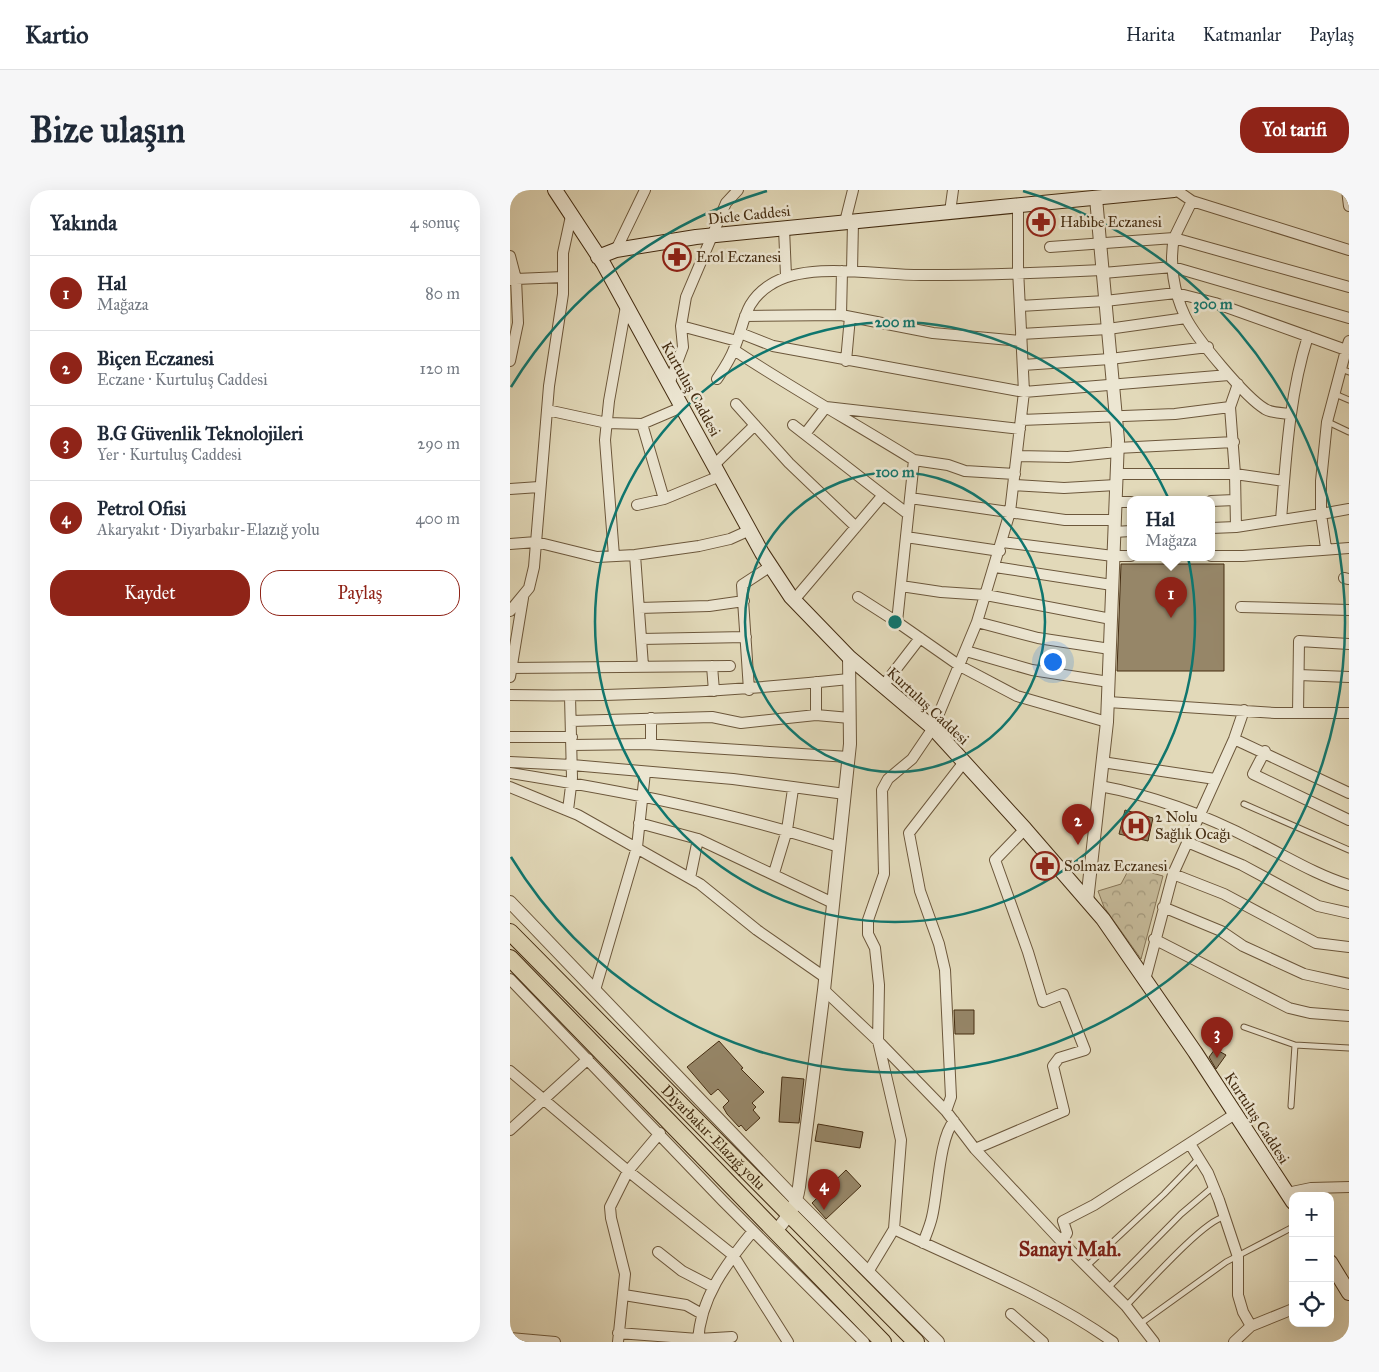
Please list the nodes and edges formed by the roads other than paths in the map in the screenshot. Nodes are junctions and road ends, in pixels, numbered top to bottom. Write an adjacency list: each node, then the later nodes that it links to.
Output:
1 (554, 190): 13 (main road, Kurtuluş Caddesi)
2 (645, 190): 20 (street)
3 (738, 190): 16 (street)
4 (853, 190): 14 (street)
5 (953, 190): 12 (street)
6 (1175, 190): 8 (main road, Dicle Caddesi); 9 (street)
7 (1348, 190): 11 (street)
8 (1101, 195): 10 (main road, Dicle Caddesi); 18 (street)
9 (1192, 202): 17 (street); 21 (street)
10 (1018, 205): 12 (main road, Dicle Caddesi); 27 (street)
11 (1349, 206)
12 (950, 212): 14 (main road, Dicle Caddesi)
13 (570, 216): 23 (main road, Kurtuluş Caddesi); 29 (street)
14 (849, 222): 15 (main road, Dicle Caddesi); 25 (street)
15 (784, 228): 16 (main road, Dicle Caddesi); 28 (street)
16 (714, 235): 20 (main road, Dicle Caddesi); 40 (street)
17 (1174, 238): 18 (street); 24 (street); 31 (street)
18 (1100, 242): 19 (street); 26 (street)
19 (1050, 247)
20 (616, 250): 23 (main road, Dicle Caddesi)
21 (1349, 250)
22 (510, 256): 30 (street)
23 (598, 256): 34 (main road, Kurtuluş Caddesi)
24 (1173, 267): 26 (street); 32 (street); 39 (street)
25 (847, 271): 27 (street); 28 (street); 37 (street)
26 (1103, 272): 27 (street); 33 (street)
27 (1018, 274): 35 (street)
28 (786, 276): 36 (street)
29 (563, 277): 30 (street); 64 (street)
30 (513, 280): 48 (street)
31 (1349, 287)
32 (1176, 293): 33 (street); 38 (street); 42 (street)
33 (1105, 301): 35 (street); 41 (street)
34 (626, 306): 55 (main road, Kurtuluş Caddesi); 68 (street)
35 (1020, 306): 43 (street)
36 (745, 316): 37 (street); 44 (street)
37 (846, 316): 43 (street); 49 (street)
38 (1186, 318): 41 (street); 46 (street)
39 (1349, 318)
40 (681, 326): 44 (street); 55 (street)
41 (1108, 328): 43 (street); 47 (street)
42 (1308, 336): 45 (street); 65 (street)
43 (1021, 337): 50 (street)
44 (737, 342): 49 (street); 53 (street); 61 (street)
45 (1348, 346): 51 (street)
46 (1208, 347): 47 (street); 52 (street)
47 (1110, 359): 50 (street); 54 (street)
48 (510, 361)
49 (846, 361): 57 (street)
50 (1022, 366): 57 (street)
51 (1345, 370): 58 (street)
52 (1229, 375): 54 (street); 56 (street)
53 (717, 379)
54 (1113, 383): 57 (street); 66 (street)
55 (669, 384): 63 (main road, Kurtuluş Caddesi)
56 (1238, 384): 62 (street); 65 (street)
57 (1024, 392): 72 (street)
58 (1335, 394): 59 (lane); 67 (street)
59 (1349, 400)
60 (736, 404): 70 (street)
61 (826, 407): 72 (street); 74 (street); 78 (street)
62 (1230, 407): 66 (street); 75 (street)
63 (682, 408): 69 (street); 79 (main road, Kurtuluş Caddesi)
64 (547, 410): 68 (street); 84 (street)
65 (1291, 414): 83 (street)
66 (1116, 416): 72 (street); 76 (street)
67 (1327, 422): 73 (lane); 97 (street)
68 (607, 423): 69 (street); 112 (street)
69 (642, 424): 88 (street)
70 (755, 425): 79 (street); 100 (street)
71 (793, 425): 74 (street)
72 (1020, 425): 77 (street)
73 (1349, 432)
74 (805, 434): 86 (street)
75 (1234, 442): 76 (street); 80 (street)
76 (1117, 450): 77 (street); 82 (street)
77 (1017, 456): 81 (street)
78 (914, 460): 81 (street); 87 (street)
79 (717, 471): 88 (street); 103 (main road, Kurtuluş Caddesi)
80 (1236, 474): 82 (street); 83 (street); 89 (street)
81 (1014, 480): 82 (street); 95 (street)
82 (1116, 480): 91 (street)
83 (1284, 481): 98 (street)
84 (539, 487): 85 (street); 106 (street)
85 (510, 489)
86 (883, 495): 96 (street); 100 (street)
87 (910, 498): 95 (street); 96 (street)
88 (664, 499): 93 (street)
89 (1235, 500): 90 (street); 101 (street)
90 (1215, 501)
91 (1115, 502): 92 (street); 99 (street)
92 (1127, 502)
93 (637, 505)
94 (1349, 509): 97 (street)
95 (1010, 512): 99 (street); 108 (street)
96 (908, 514): 105 (street)
97 (1321, 514): 98 (street); 109 (street)
98 (1281, 520): 101 (street)
99 (1114, 526): 104 (street); 113 (street)
100 (856, 527): 123 (street)
101 (1236, 527): 102 (street)
102 (1215, 528)
103 (750, 530): 111 (street); 116 (main road, Kurtuluş Caddesi)
104 (1127, 531)
105 (906, 537): 108 (street); 119 (street)
106 (536, 542): 107 (street); 112 (street); 122 (street)
107 (510, 544)
108 (1001, 546): 113 (street); 117 (street)
109 (1326, 548): 110 (street); 115 (street)
110 (1349, 548)
111 (635, 555): 112 (street); 126 (street)
112 (614, 556)
113 (1113, 556): 114 (street); 118 (street)
114 (1127, 556)
115 (1215, 556)
116 (771, 566): 123 (main road, Kurtuluş Caddesi); 124 (street)
117 (995, 567): 118 (street); 120 (street)
118 (1112, 585): 129 (street)
119 (901, 586): 120 (street); 130 (street)
120 (986, 595): 129 (street); 131 (street)
121 (858, 596): 130 (street)
122 (523, 598): 128 (street); 143 (street)
123 (794, 600): 138 (main road, Kurtuluş Caddesi)
124 (744, 601): 126 (street); 132 (street)
125 (1241, 607): 127 (street)
126 (639, 608): 134 (street)
127 (1349, 610)
128 (510, 611)
129 (1111, 619): 136 (street)
130 (897, 622): 133 (street)
131 (978, 622): 136 (street); 137 (street)
132 (746, 636): 134 (street); 151 (street)
133 (920, 638): 142 (street); 149 (street)
134 (641, 639): 139 (street)
135 (1349, 644): 144 (street)
136 (1110, 649): 148 (street)
137 (966, 651): 142 (street); 148 (street)
138 (849, 657): 146 (street); 149 (main road, Kurtuluş Caddesi)
139 (643, 666): 140 (street); 143 (street)
140 (712, 666): 141 (street); 150 (street)
141 (730, 666)
142 (960, 666): 162 (street); 163 (street)
143 (510, 671)
144 (1298, 675): 145 (street); 156 (street)
145 (1349, 677)
146 (849, 679): 147 (street); 160 (street)
147 (816, 682): 151 (street); 158 (street)
148 (1109, 682): 154 (street)
149 (883, 686): 163 (main road, Kurtuluş Caddesi)
150 (714, 690): 151 (street); 153 (street)
151 (749, 690)
152 (510, 695): 153 (street)
153 (570, 696): 161 (street)
154 (1108, 702): 155 (street); 162 (street)
155 (1244, 710): 156 (street); 165 (street)
156 (1298, 713): 157 (street)
157 (1349, 713)
158 (816, 715): 159 (street); 160 (street)
159 (651, 718): 161 (street); 167 (street)
160 (850, 718): 169 (street)
161 (572, 720): 166 (street)
162 (1107, 722): 172 (street)
163 (932, 728): 171 (main road, Kurtuluş Caddesi); 216 (street)
164 (510, 737): 166 (street)
165 (1234, 739): 168 (street); 176 (street)
166 (572, 741): 167 (street); 173 (street)
167 (651, 744): 169 (street)
168 (1265, 752): 181 (street); 187 (street)
169 (849, 757): 182 (street)
170 (510, 762): 173 (street)
171 (964, 762): 189 (main road, Kurtuluş Caddesi); 223 (street)
172 (1102, 762): 176 (street); 178 (street)
173 (572, 764): 174 (street); 177 (street)
174 (645, 772): 180 (street); 183 (street)
175 (510, 773): 177 (street)
176 (1214, 778): 186 (street)
177 (571, 783): 183 (street); 185 (street)
178 (1100, 786): 186 (street); 200 (street)
179 (510, 787): 185 (street)
180 (793, 788): 182 (street); 190 (street)
181 (1349, 793)
182 (845, 794): 194 (street)
183 (642, 796): 188 (street); 190 (street)
184 (1244, 804): 195 (lane)
185 (568, 810): 193 (street)
186 (1198, 814): 192 (street); 199 (street)
187 (1349, 820)
188 (639, 823): 191 (street); 193 (street)
189 (1025, 829): 200 (main road, Kurtuluş Caddesi); 229 (street)
190 (788, 830): 194 (street); 196 (street)
191 (698, 839): 196 (street); 198 (street)
192 (1187, 842): 197 (street); 204 (street)
193 (637, 846): 198 (street); 213 (street)
194 (839, 847): 202 (street)
195 (1349, 850)
196 (774, 873): 202 (street)
197 (1173, 874): 203 (street); 207 (street)
198 (690, 878): 211 (street)
199 (1349, 885)
200 (1087, 901): 210 (main road, Kurtuluş Caddesi)
201 (510, 902): 213 (street)
202 (833, 903): 211 (street)
203 (1163, 907): 206 (street); 212 (street)
204 (1349, 913)
205 (510, 932): 237 (highway, Diyarbakır-Elazığ yolu)
206 (1154, 939): 210 (street); 214 (street)
207 (1349, 947)
208 (510, 958): 242 (highway, Diyarbakır-Elazığ yolu)
209 (510, 978): 219 (street)
210 (1145, 980): 224 (main road, Kurtuluş Caddesi)
211 (825, 984): 216 (street); 236 (street)
212 (1349, 984)
213 (595, 990): 236 (street)
214 (1349, 1016)
215 (1244, 1027): 217 (lane)
216 (878, 1041): 223 (street); 240 (street)
217 (1295, 1045): 218 (lane); 222 (lane)
218 (1349, 1048)
219 (588, 1059): 221 (street); 227 (street)
220 (510, 1071): 221 (street)
221 (543, 1100): 226 (street); 231 (street)
222 (1291, 1106)
223 (946, 1111): 225 (street)
224 (1235, 1114): 228 (street); 235 (main road, Kurtuluş Caddesi)
225 (954, 1121): 229 (street); 244 (street)
226 (510, 1130)
227 (660, 1133): 231 (street); 241 (street)
228 (1190, 1144): 230 (street); 243 (street)
229 (975, 1149): 243 (street)
230 (1199, 1158): 232 (street); 248 (lane)
231 (628, 1170): 246 (street); 254 (street)
232 (1214, 1186): 238 (street); 252 (lane)
233 (1349, 1187): 234 (street)
234 (1302, 1192)
235 (1289, 1195)
236 (797, 1201): 237 (street); 250 (street)
237 (790, 1216): 242 (street); 270 (highway, Diyarbakır-Elazığ yolu)
238 (1224, 1217): 247 (street); 255 (lane)
239 (1289, 1229): 247 (lane)
240 (894, 1230): 244 (street); 250 (street)
241 (753, 1231): 246 (street); 268 (street)
242 (774, 1232): 269 (highway, Diyarbakır-Elazığ yolu)
243 (1062, 1242): 248 (street)
244 (923, 1243): 273 (street)
245 (658, 1252): 251 (street)
246 (733, 1255): 251 (street); 267 (street)
247 (1238, 1257): 259 (lane); 260 (street)
248 (1087, 1267): 252 (street)
249 (1334, 1268): 253 (main road)
250 (868, 1272): 271 (street)
251 (712, 1287): 257 (street)
252 (1108, 1288): 255 (street)
253 (1348, 1289)
254 (624, 1294): 257 (street); 261 (street)
255 (1126, 1306): 259 (street)
256 (1289, 1311): 260 (street)
257 (702, 1314): 264 (street)
258 (1011, 1314): 272 (street)
259 (1140, 1324): 274 (street)
260 (1252, 1326): 265 (street)
261 (618, 1337): 264 (street)
262 (732, 1337): 264 (street)
263 (510, 1338): 266 (street)
264 (698, 1341)
265 (1237, 1341)
266 (555, 1342)
267 (788, 1342)
268 (864, 1342)
269 (883, 1342)
270 (916, 1342)
271 (938, 1342)
272 (1043, 1342)
273 (1113, 1342)
274 (1154, 1342)

